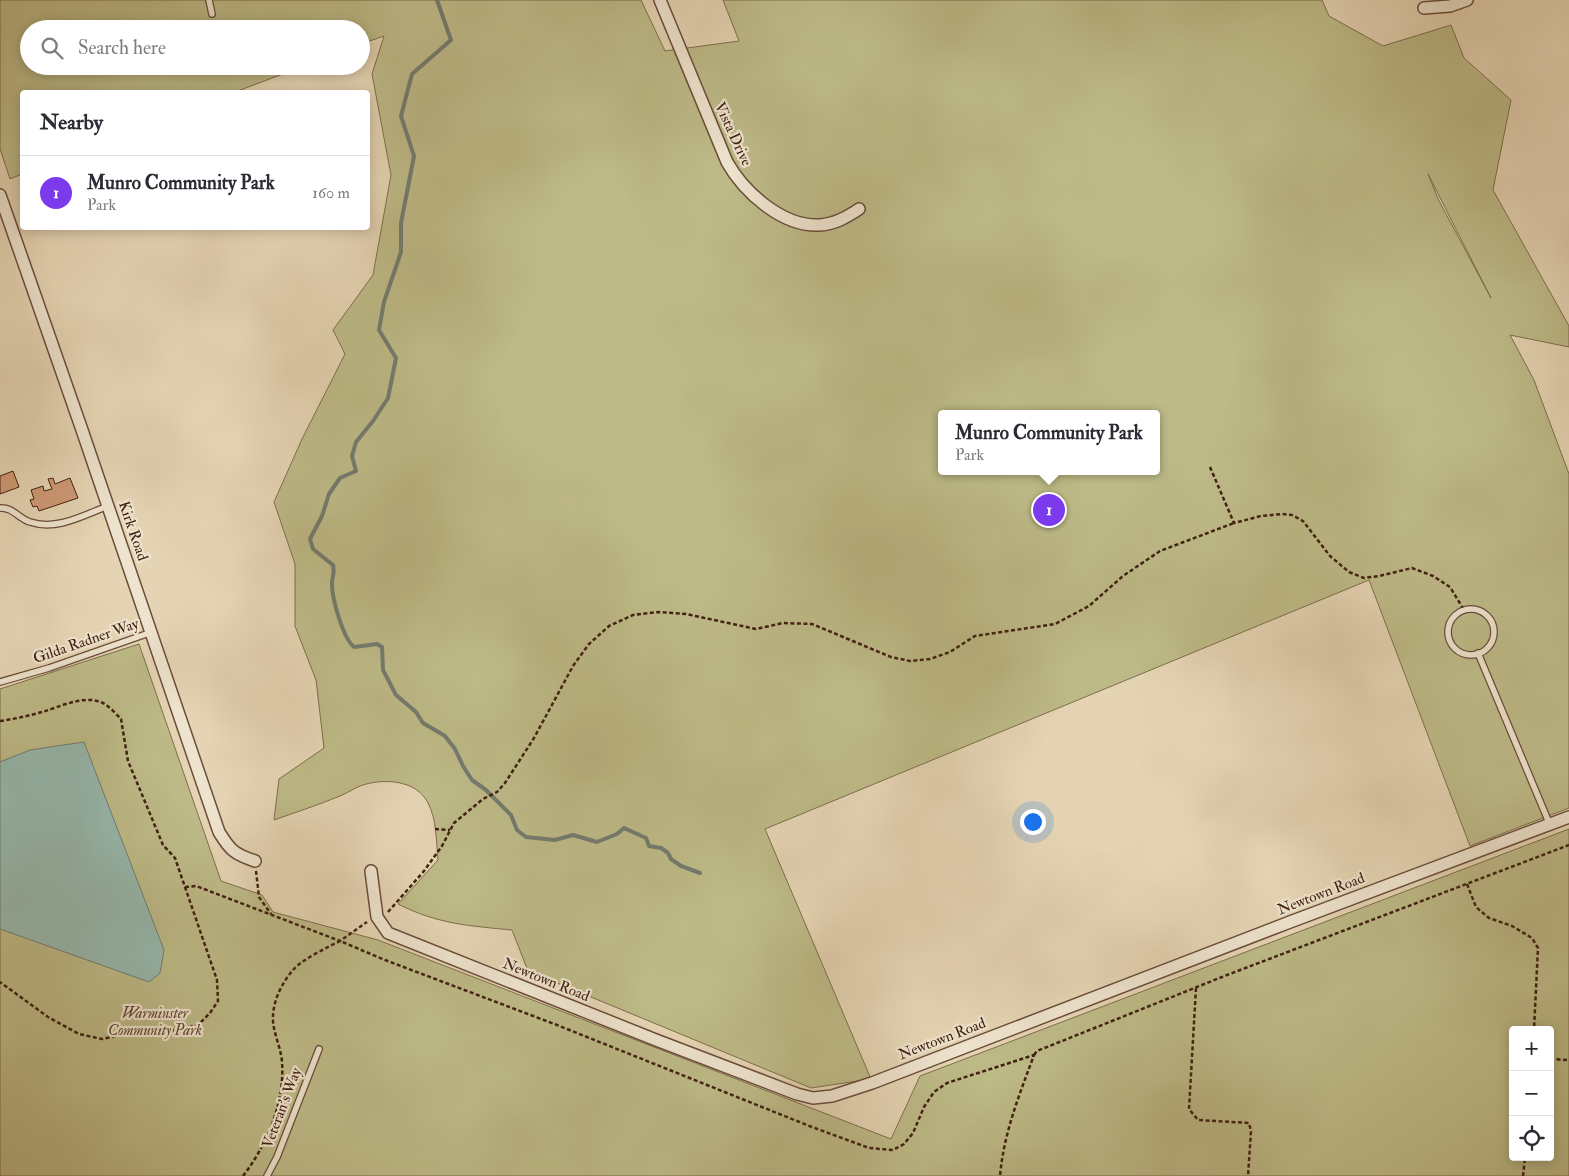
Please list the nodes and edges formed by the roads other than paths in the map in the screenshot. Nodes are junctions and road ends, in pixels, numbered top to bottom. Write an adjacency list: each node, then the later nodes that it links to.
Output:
1 (209, 0): 5 (lane)
2 (660, 0): 7 (street, Vista Drive)
3 (1467, 0): 4 (street)
4 (1424, 8)
5 (212, 14)
6 (0, 195): 8 (street, Kirk Road)
7 (859, 209)
8 (108, 506): 9 (lane); 10 (street, Kirk Road)
9 (0, 508)
10 (152, 632): 12 (lane, Gilda Radner Way); 15 (street, Kirk Road)
11 (1478, 653): 11 (lane); 14 (lane)
12 (0, 682)
13 (1569, 817): 14 (street, Newtown Road)
14 (1550, 825): 16 (street, Newtown Road)
15 (255, 861)
16 (371, 872)
17 (318, 1049): 18 (lane, Veteran's Way)
18 (267, 1176)

